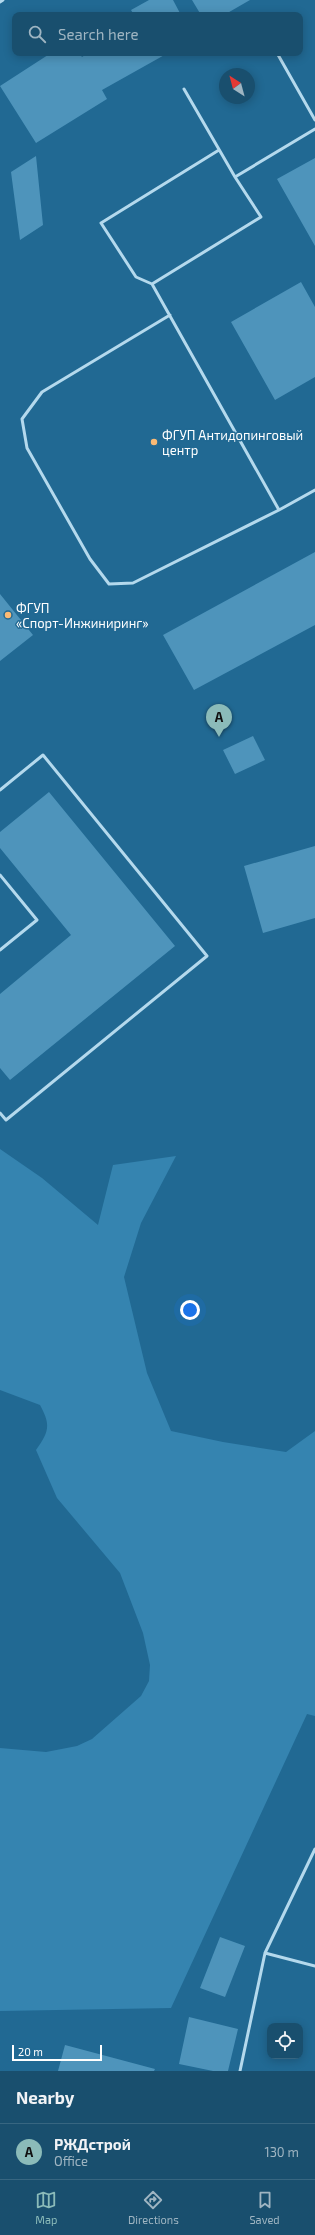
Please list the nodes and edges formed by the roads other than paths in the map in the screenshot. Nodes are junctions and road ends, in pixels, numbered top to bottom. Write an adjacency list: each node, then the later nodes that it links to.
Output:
1 (3, 0): 2 (lane)
2 (0, 2)
3 (278, 56): 5 (lane)
4 (184, 89): 7 (lane)
5 (315, 120)
6 (315, 129): 8 (lane)
7 (219, 150): 8 (lane); 9 (lane)
8 (235, 178): 9 (lane)
9 (152, 284): 10 (lane)
10 (170, 315): 12 (lane); 12 (lane)
11 (315, 490): 12 (lane)
12 (280, 510)
13 (0, 790): 16 (lane)
14 (0, 874): 15 (lane)
15 (0, 950)
16 (0, 1113)
17 (315, 1849): 18 (lane)
18 (265, 1953): 19 (lane); 20 (lane)
19 (315, 1966)
20 (240, 2071)

